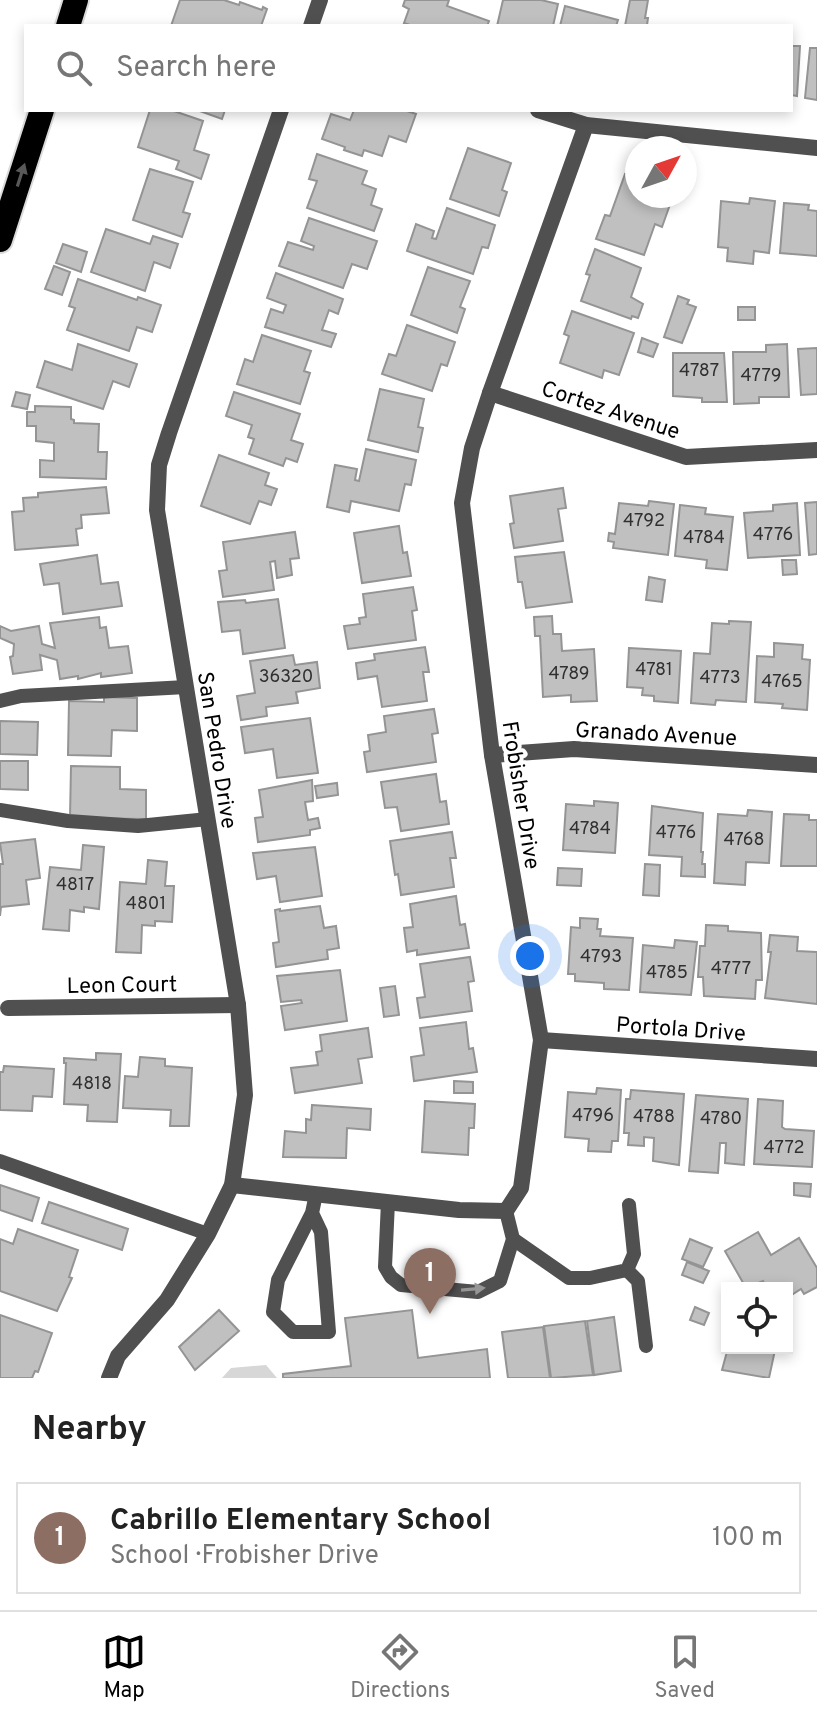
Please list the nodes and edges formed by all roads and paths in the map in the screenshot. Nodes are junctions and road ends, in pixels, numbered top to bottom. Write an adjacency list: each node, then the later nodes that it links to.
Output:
1 (76, 0): 3 (highway)
2 (320, 0): 4 (street)
3 (69, 24)
4 (312, 24)
5 (41, 112): 10 (highway, one-way to 5)
6 (280, 112): 13 (street, San Pedro Drive)
7 (544, 112): 8 (street)
8 (586, 125): 9 (street); 11 (street, Frobisher Drive)
9 (817, 148)
10 (0, 240)
11 (490, 393): 12 (street, Cortez Avenue); 15 (street, Frobisher Drive)
12 (817, 450)
13 (186, 687): 14 (lane); 18 (street, San Pedro Drive)
14 (0, 701)
15 (492, 755): 16 (street, Granado Avenue); 21 (street, Frobisher Drive)
16 (817, 765)
17 (0, 810): 18 (lane)
18 (208, 819): 19 (street, San Pedro Drive)
19 (238, 1005): 20 (street, Leon Court); 24 (street, San Pedro Drive)
20 (8, 1008)
21 (541, 1040): 22 (street, Portola Drive); 28 (street, Frobisher Drive)
22 (817, 1059)
23 (0, 1161): 30 (lane)
24 (232, 1185): 25 (street); 30 (street, San Pedro Drive)
25 (316, 1194): 26 (street); 29 (lane)
26 (388, 1202): 28 (street); 31 (lane, one-way to 31)
27 (629, 1205): 32 (lane)
28 (506, 1211): 31 (lane)
29 (312, 1213): 29 (lane)
30 (208, 1234): 34 (street, San Pedro Drive)
31 (513, 1239): 32 (lane)
32 (627, 1270): 33 (lane)
33 (646, 1346)
34 (109, 1378)

